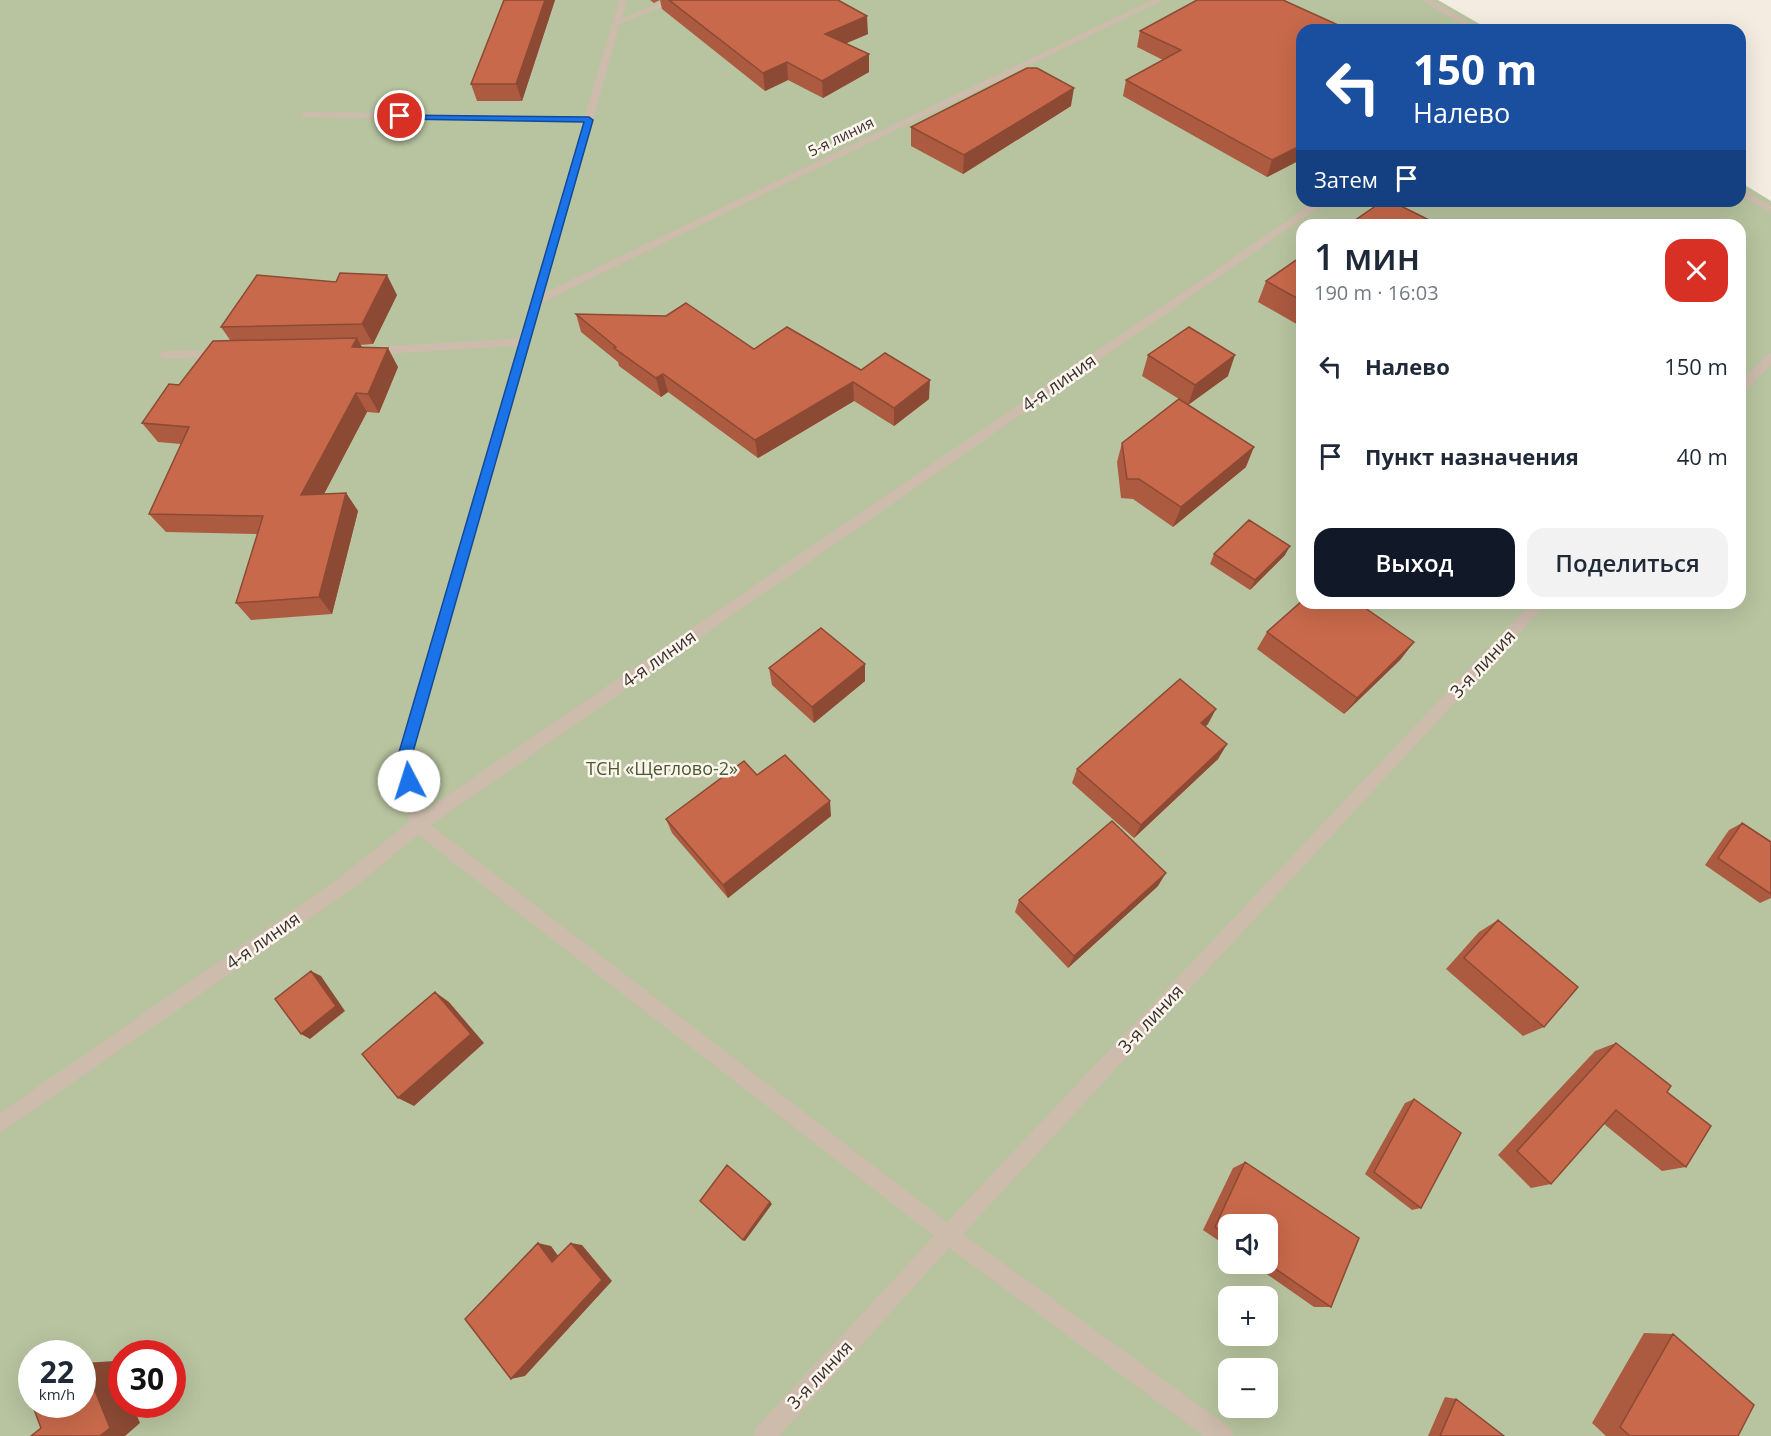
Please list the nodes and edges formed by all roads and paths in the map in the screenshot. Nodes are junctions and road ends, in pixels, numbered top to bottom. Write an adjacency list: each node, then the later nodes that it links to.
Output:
1 (622, 0): 5 (street)
2 (675, 0): 5 (street)
3 (1159, 0): 14 (street, 5-я линия)
4 (1425, 0): 6 (street)
5 (616, 23): 8 (street)
6 (1467, 24)
7 (305, 115): 8 (street)
8 (589, 120): 14 (street)
9 (1746, 195): 11 (street)
10 (1314, 207): 12 (street, 4-я линия)
11 (1771, 210)
12 (1297, 219)
13 (1296, 220): 22 (street, 4-я линия)
14 (537, 301): 15 (street)
15 (526, 342): 16 (street); 22 (street)
16 (360, 351)
17 (233, 354): 18 (street)
18 (164, 355)
19 (1771, 357): 20 (street)
20 (1746, 384)
21 (1534, 609): 24 (street, 3-я линия)
22 (418, 825): 23 (street, 4-я линия); 24 (street)
23 (0, 1124)
24 (948, 1235): 25 (street, 3-я линия); 26 (street)
25 (764, 1436)
26 (1222, 1436)

